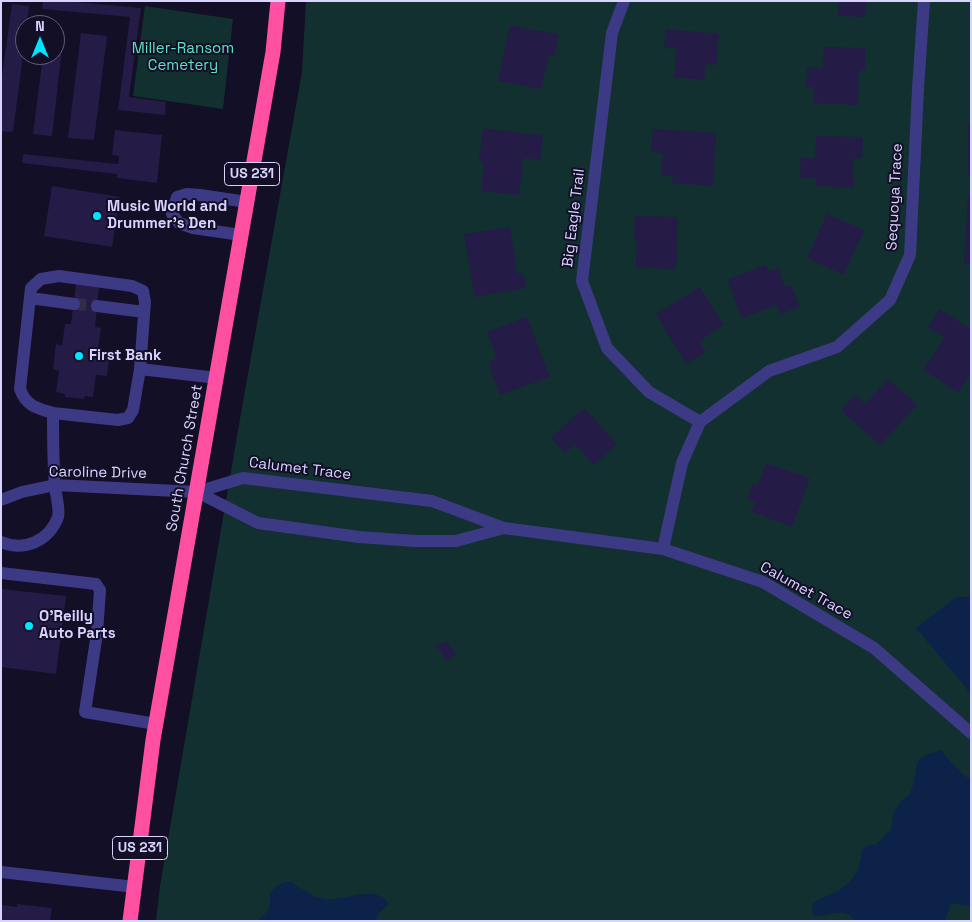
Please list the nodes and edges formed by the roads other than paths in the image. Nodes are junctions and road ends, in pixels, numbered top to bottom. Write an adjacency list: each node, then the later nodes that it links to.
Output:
1 (278, 1): 4 (highway, South Church Street / US 231)
2 (624, 1): 13 (street, Big Eagle Trail)
3 (924, 1): 13 (street, Sequoya Trace)
4 (247, 202): 5 (highway, South Church Street / US 231); 5 (street)
5 (242, 235): 11 (highway, South Church Street / US 231)
6 (30, 298): 7 (street); 9 (street); 12 (street)
7 (74, 304)
8 (97, 306): 9 (street)
9 (144, 312): 10 (street)
10 (140, 369): 11 (street); 12 (street)
11 (217, 378): 15 (highway, South Church Street / US 231)
12 (52, 413): 14 (street)
13 (700, 422): 19 (street, Sequoya Trace)
14 (55, 485): 15 (street, Caroline Drive); 16 (street, Caroline Drive); 18 (street)
15 (197, 492): 17 (street, Calumet Trace); 17 (street, Calumet Trace); 21 (highway, South Church Street / US 231)
16 (1, 500)
17 (504, 528): 19 (street, Calumet Trace)
18 (1, 542)
19 (663, 549): 22 (street, Calumet Trace)
20 (1, 573): 21 (street)
21 (156, 724): 24 (highway, South Church Street / US 231)
22 (971, 734)
23 (1, 872): 24 (street)
24 (135, 887): 25 (highway, South Church Street / US 231)
25 (130, 921)

